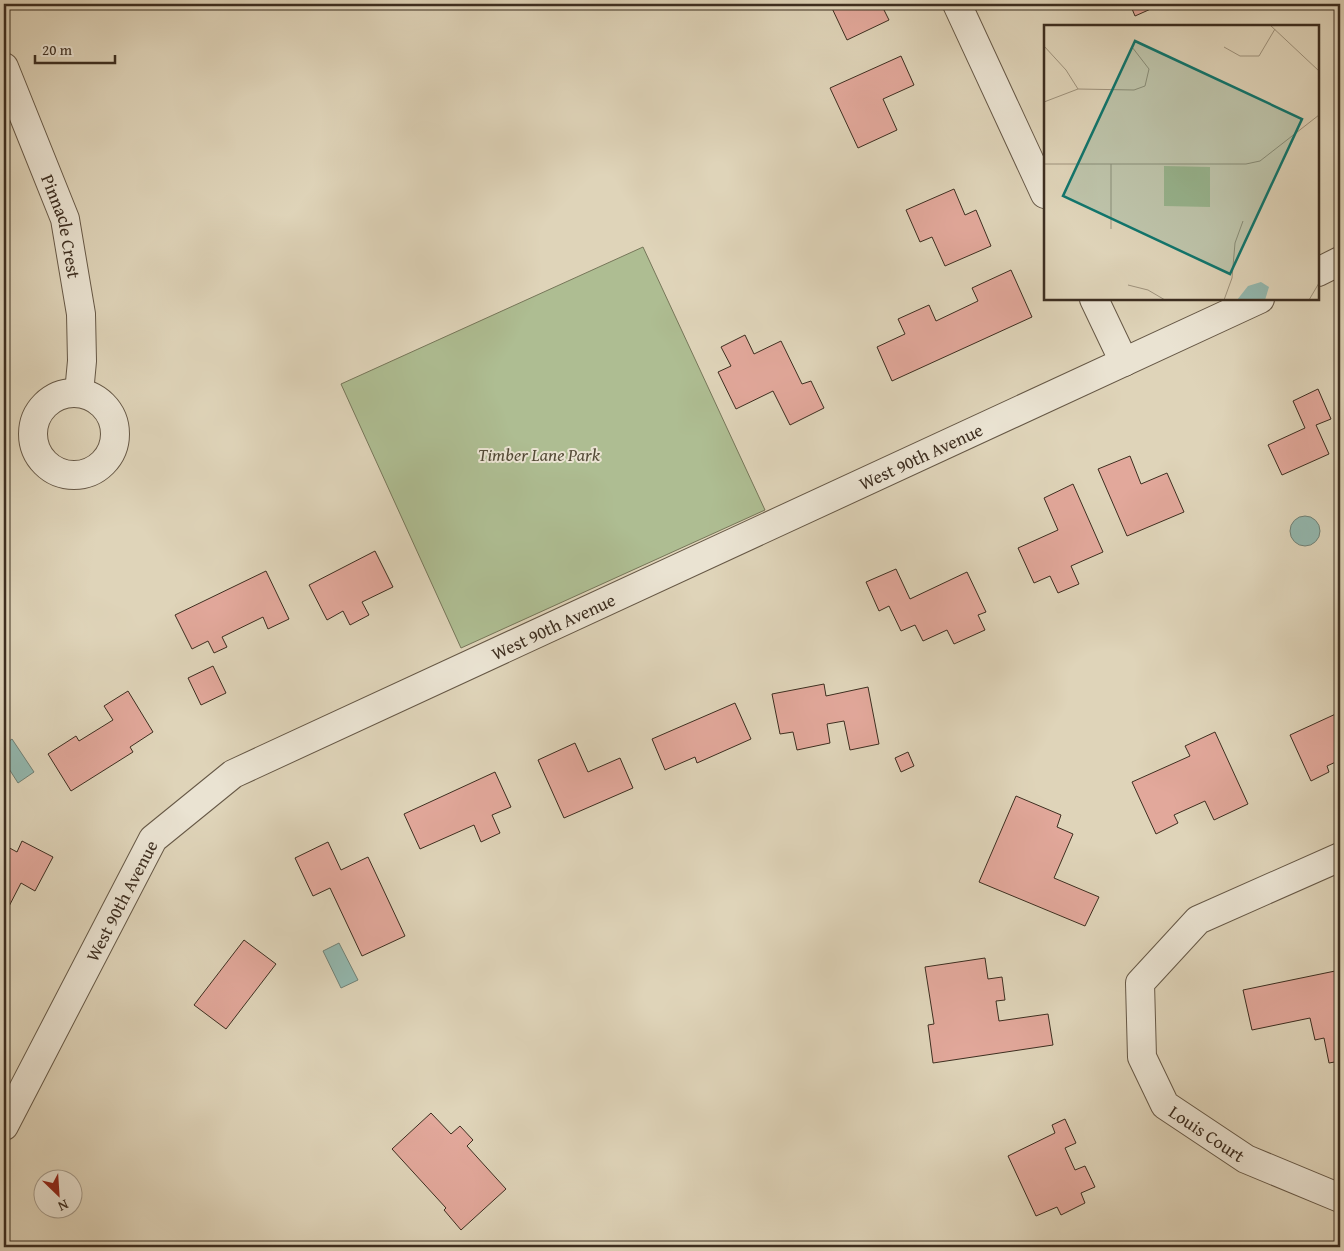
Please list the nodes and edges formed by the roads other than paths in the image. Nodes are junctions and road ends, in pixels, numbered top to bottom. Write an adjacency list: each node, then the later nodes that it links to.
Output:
1 (957, 4): 3 (street)
2 (4, 67): 9 (street, Pinnacle Crest)
3 (1044, 192)
4 (1340, 261): 5 (street)
5 (1319, 272)
6 (1094, 300): 8 (street)
7 (1258, 300): 8 (street, West 90th Avenue)
8 (1124, 362): 11 (street, West 90th Avenue)
9 (79, 393)
10 (1340, 857): 12 (street, Louis Court)
11 (4, 1126)
12 (1340, 1198)

